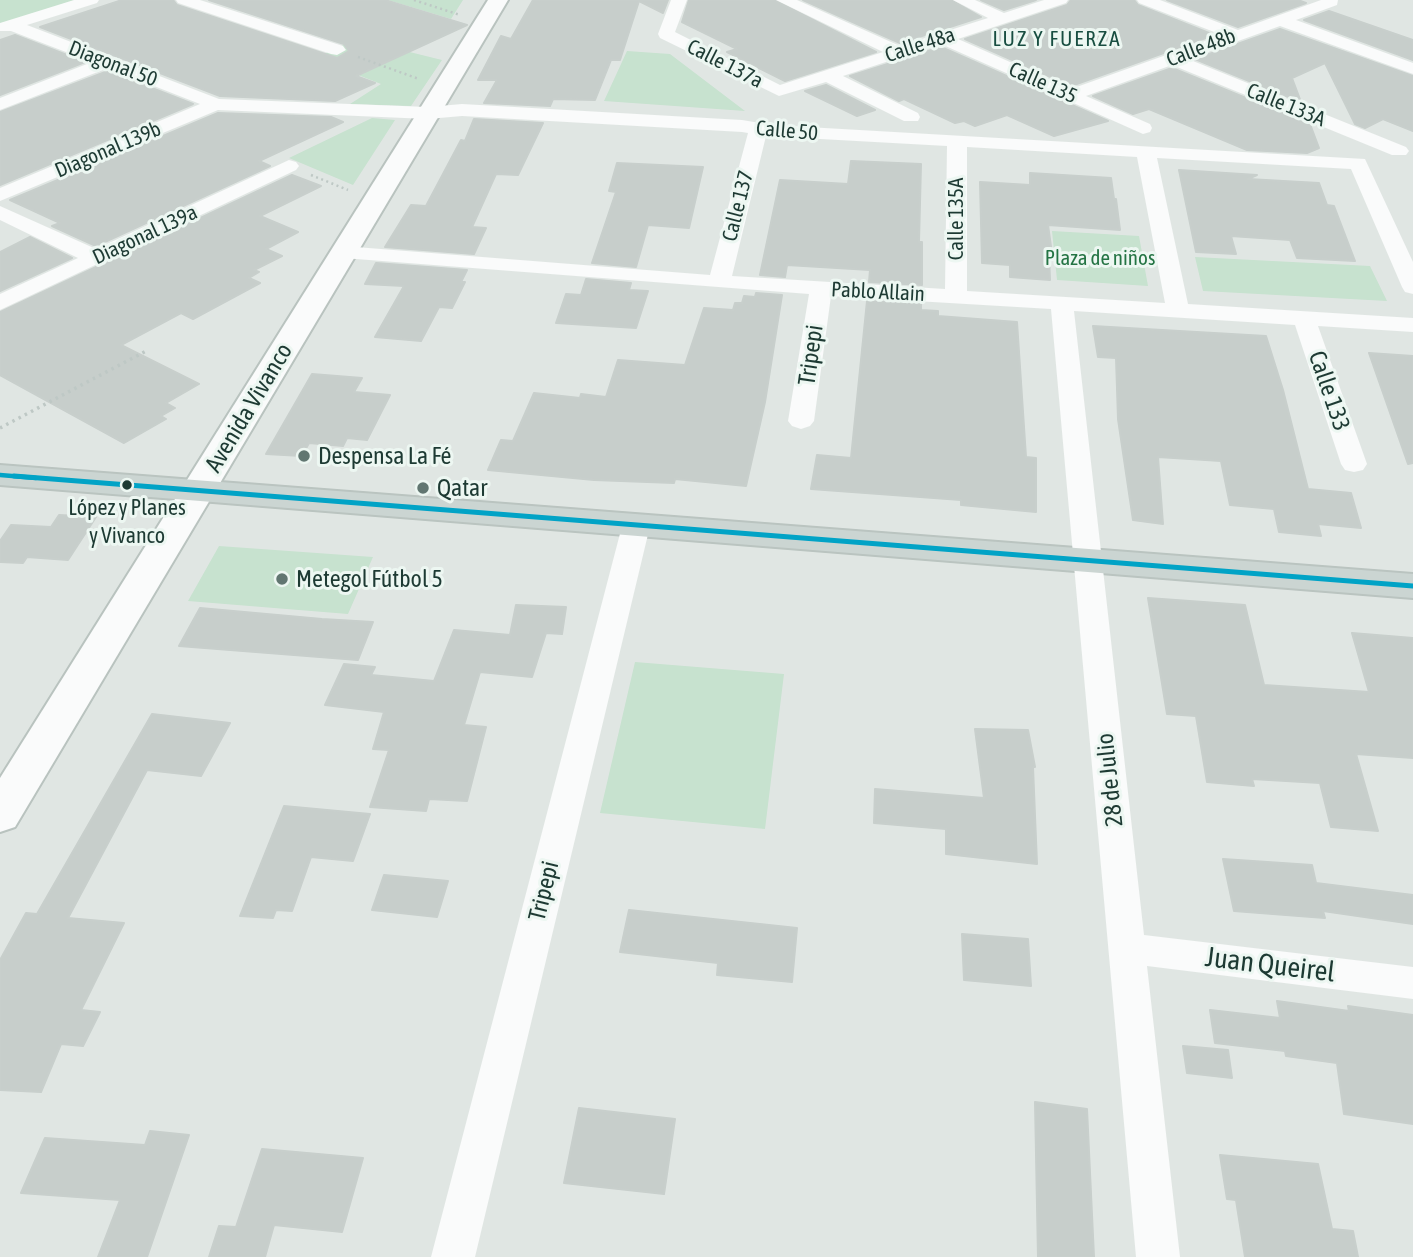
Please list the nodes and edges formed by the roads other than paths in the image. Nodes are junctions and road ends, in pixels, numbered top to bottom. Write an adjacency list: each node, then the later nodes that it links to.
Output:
1 (91, 0): 12 (street)
2 (184, 0): 15 (street)
3 (679, 0): 25 (street, Calle 137a)
4 (784, 0): 16 (street)
5 (961, 0): 10 (street)
6 (1060, 0): 10 (street, Calle 48a)
7 (1145, 0): 13 (street)
8 (1329, 1): 11 (street, Calle 48b)
9 (491, 12): 24 (main road, Avenida Vivanco)
10 (1003, 18): 14 (street, Calle 48a)
11 (1280, 20): 13 (street, Calle 48b); 19 (street)
12 (6, 27): 18 (street, Diagonal 50)
13 (1236, 35): 17 (street, Calle 48b)
14 (942, 38): 16 (street, Calle 48a); 21 (street, Calle 135)
15 (337, 50)
16 (898, 52): 20 (street, Calle 48a)
17 (1173, 59): 21 (street, Calle 48b); 29 (street, Calle 133A)
18 (108, 62): 22 (street); 23 (street, Diagonal 50)
19 (1413, 69)
20 (827, 75): 25 (street, Calle 48a); 26 (street)
21 (1070, 95): 27 (street, Calle 135)
22 (0, 104)
23 (216, 104): 24 (street, Calle 50); 32 (street, Diagonal 139b)
24 (428, 114): 25 (street, Calle 50); 34 (main road, Avenida Vivanco)
25 (772, 115): 28 (street, Calle 50); 36 (street, Calle 137)
26 (911, 117)
27 (1143, 128)
28 (957, 142): 30 (street, Calle 50); 39 (street, Calle 135A)
29 (1399, 151)
30 (1146, 152): 37 (street, Calle 50); 42 (street)
31 (289, 166): 35 (street, Diagonal 139a)
32 (0, 195)
33 (0, 212): 35 (street)
34 (343, 252): 36 (street, Pablo Allain); 48 (main road, Avenida Vivanco)
35 (96, 258): 40 (street, Diagonal 139a)
36 (719, 282): 38 (street, Pablo Allain)
37 (1413, 287)
38 (821, 289): 39 (street, Pablo Allain); 45 (street, Tripepi)
39 (956, 297): 41 (street, Pablo Allain)
40 (0, 303)
41 (1062, 303): 42 (street, Pablo Allain); 50 (street, 28 de Julio)
42 (1178, 310): 43 (street, Pablo Allain)
43 (1304, 318): 44 (street, Pablo Allain); 46 (street, Calle 133)
44 (1413, 325)
45 (802, 421)
46 (1354, 464)
47 (0, 475): 48 (main road)
48 (197, 492): 49 (main road); 52 (main road, Avenida Vivanco)
49 (636, 526): 50 (main road); 55 (street, Tripepi)
50 (1087, 561): 51 (main road); 53 (street, 28 de Julio)
51 (1413, 586)
52 (0, 815)
53 (1127, 948): 54 (street, Juan Queirel); 56 (street, 28 de Julio)
54 (1413, 983)
55 (453, 1257)
56 (1158, 1257)

